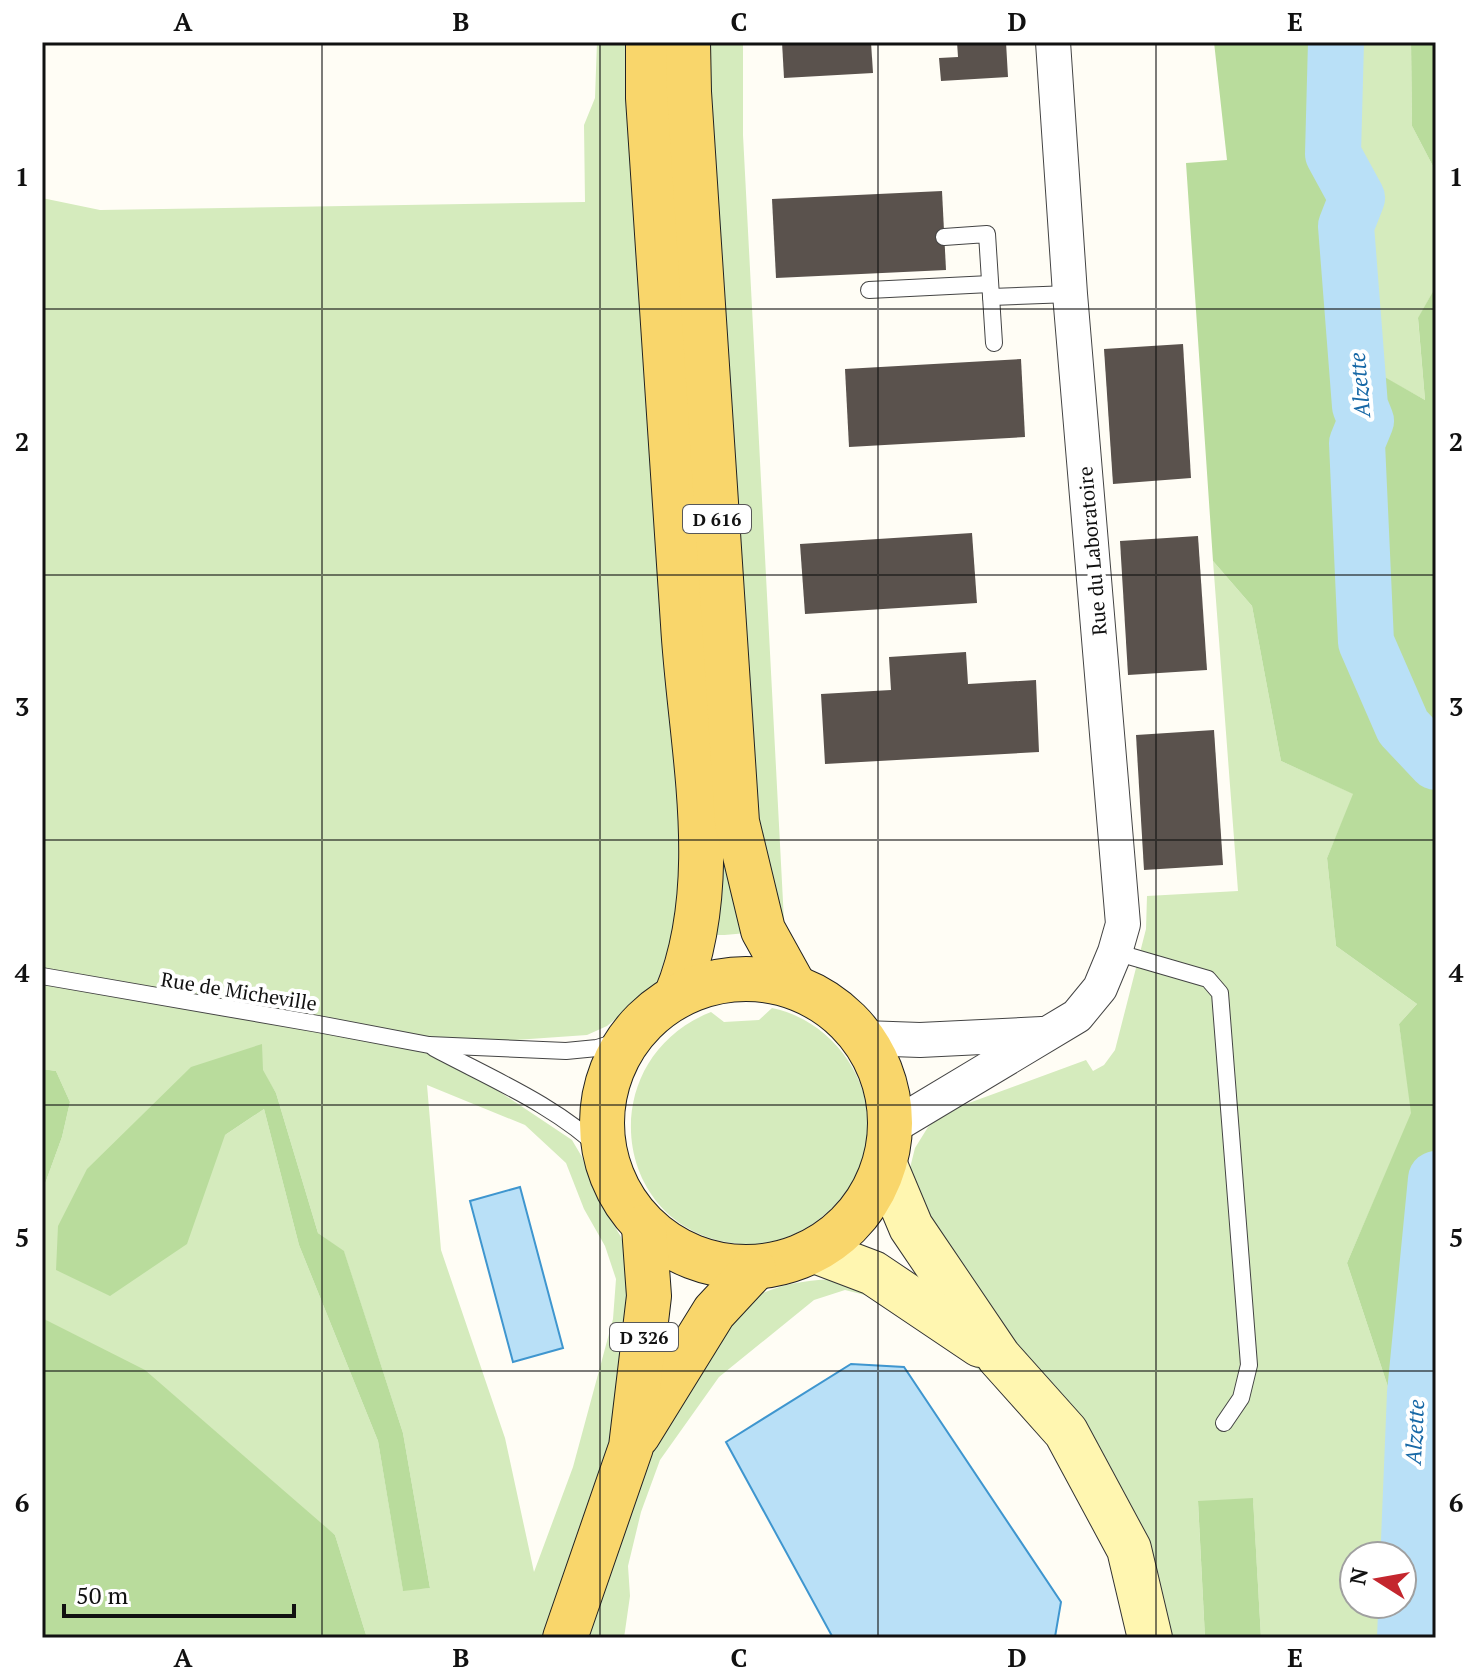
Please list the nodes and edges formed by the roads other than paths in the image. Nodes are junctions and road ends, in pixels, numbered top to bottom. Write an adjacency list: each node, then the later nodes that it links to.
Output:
1 (648, 42): 12 (main road, D 616)
2 (688, 42): 11 (main road, D 616)
3 (1053, 42): 7 (street, Rue du Laboratoire)
4 (944, 237): 6 (lane)
5 (869, 290): 6 (lane)
6 (991, 290): 7 (lane); 8 (lane)
7 (1070, 294): 9 (street, Rue du Laboratoire)
8 (994, 343)
9 (1115, 952): 13 (street, Rue du Laboratoire); 23 (lane)
10 (42, 976): 16 (lane, Rue de Micheville)
11 (794, 986): 12 (main road); 15 (main road)
12 (676, 996): 14 (main road)
13 (1051, 1033): 15 (street); 17 (street, Rue du Laboratoire)
14 (629, 1038): 16 (lane, Rue de Micheville); 18 (main road)
15 (864, 1038): 17 (main road)
16 (429, 1045): 18 (lane, Rue de Micheville)
17 (888, 1146): 20 (main road); 22 (main road)
18 (604, 1152): 19 (main road)
19 (644, 1227): 21 (main road); 24 (main road, D 326)
20 (815, 1251): 21 (main road); 22 (main road)
21 (754, 1269): 24 (main road, D 326)
22 (999, 1357): 26 (main road)
23 (1224, 1423)
24 (631, 1447): 25 (main road, D 326)
25 (565, 1638)
26 (1150, 1638)

